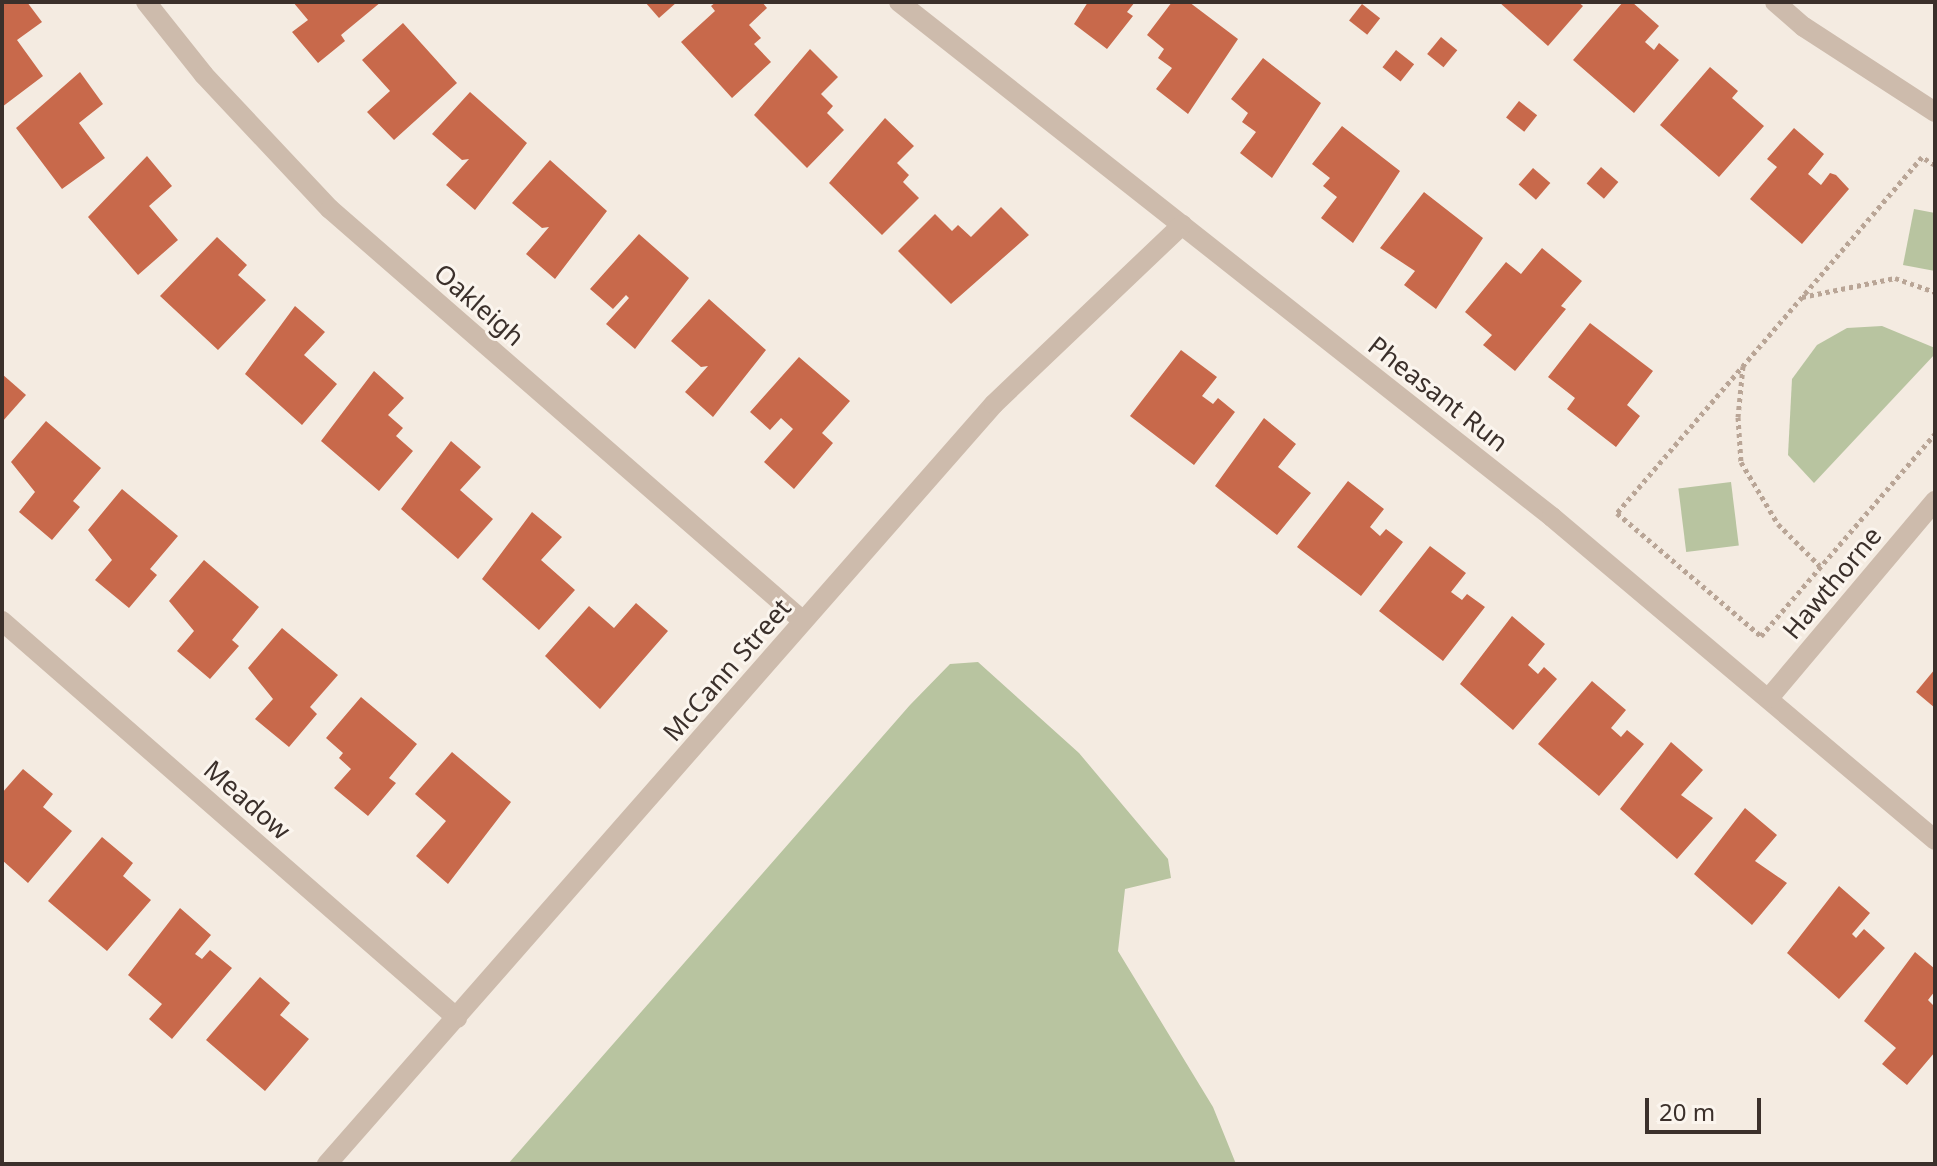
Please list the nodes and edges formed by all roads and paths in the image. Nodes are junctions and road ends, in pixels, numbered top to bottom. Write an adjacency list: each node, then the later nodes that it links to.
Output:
1 (146, 2): 14 (street, Oakleigh)
2 (899, 2): 6 (street, Pheasant Run)
3 (1775, 2): 4 (street)
4 (1935, 112)
5 (1935, 165): 8 (path)
6 (1182, 225): 14 (street, McCann Street); 15 (street, Pheasant Run)
7 (1935, 292): 8 (path)
8 (1801, 297): 9 (path)
9 (1743, 365): 12 (path); 12 (path)
10 (1935, 434): 12 (path)
11 (1935, 501): 15 (street, Hawthorne)
12 (1820, 566)
13 (2, 621): 17 (street, Meadow)
14 (803, 621): 17 (street, McCann Street)
15 (1769, 698): 16 (street, Pheasant Run)
16 (1935, 840)
17 (457, 1018): 18 (street, McCann Street)
18 (327, 1164)

